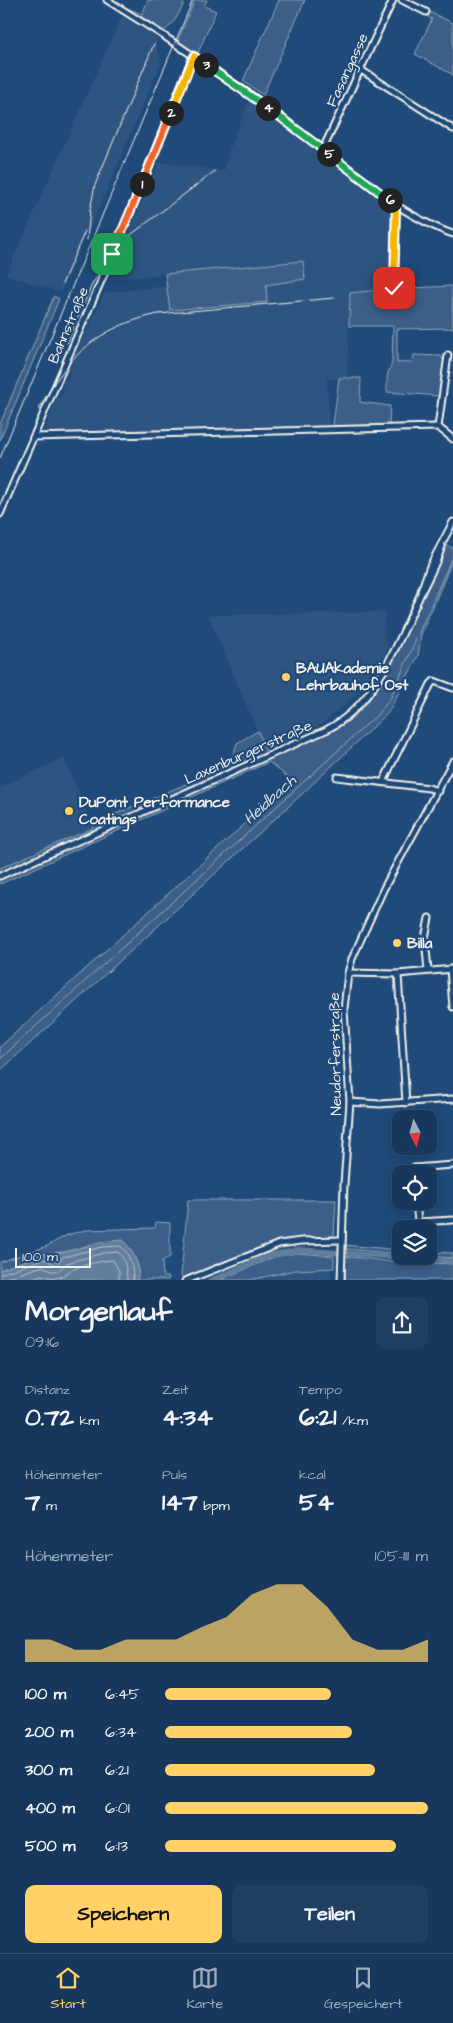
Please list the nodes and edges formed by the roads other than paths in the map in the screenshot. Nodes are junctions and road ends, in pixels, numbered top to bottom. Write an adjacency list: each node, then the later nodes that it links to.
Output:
1 (108, 0): 5 (street)
2 (393, 0): 6 (street, Fasangasse)
3 (402, 0): 4 (street)
4 (426, 12)
5 (194, 56): 8 (street); 14 (street, Bahnstraße)
6 (361, 70): 7 (street); 8 (street, Fasangasse)
7 (453, 129)
8 (323, 149): 9 (street)
9 (396, 205): 10 (street); 11 (street)
10 (453, 234)
11 (394, 288)
12 (448, 354): 13 (street)
13 (438, 427): 14 (street); 15 (street)
14 (33, 437): 16 (street, Bahnstraße)
15 (453, 439)
16 (0, 514)
17 (453, 522): 23 (street, Laxenburgerstraße)
18 (453, 688): 21 (street)
19 (453, 761): 22 (street, Neudorferstraße)
20 (337, 777): 21 (street)
21 (383, 782): 22 (street)
22 (438, 791): 27 (street, Neudorferstraße)
23 (0, 876)
24 (429, 918): 26 (street)
25 (452, 969): 26 (street); 29 (street)
26 (428, 971): 28 (street)
27 (348, 973): 28 (street); 31 (street, Neudorferstraße)
28 (398, 974): 32 (street)
29 (453, 1007)
30 (453, 1099): 32 (street)
31 (350, 1102): 32 (street); 37 (street, Neudorferstraße)
32 (406, 1103)
33 (453, 1165): 34 (street)
34 (437, 1166)
35 (417, 1210): 36 (street)
36 (453, 1220)
37 (341, 1242): 38 (street); 39 (street, Neudorferstraße)
38 (185, 1280)
39 (341, 1280)

